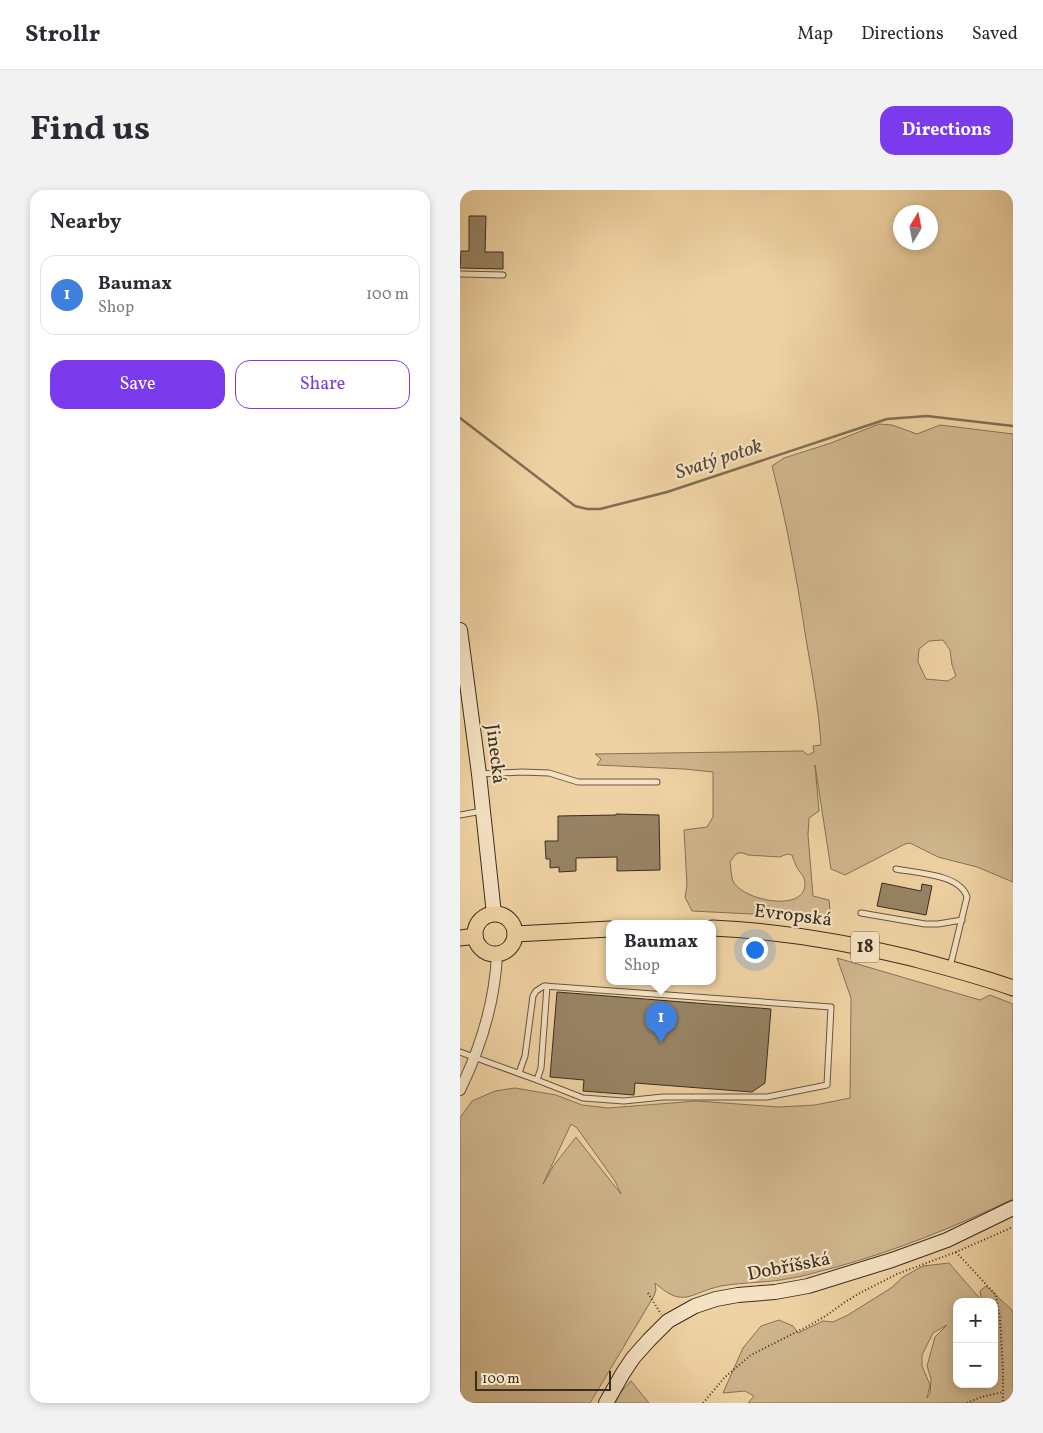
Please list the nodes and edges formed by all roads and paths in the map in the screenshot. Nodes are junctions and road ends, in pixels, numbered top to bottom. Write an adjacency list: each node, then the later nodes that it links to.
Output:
1 (460, 274): 2 (lane)
2 (503, 275)
3 (460, 630): 4 (street, Jinecká)
4 (479, 774): 5 (lane); 6 (street, Jinecká)
5 (657, 782)
6 (483, 811): 7 (lane); 9 (street, Jinecká)
7 (460, 815)
8 (896, 869): 11 (lane)
9 (494, 914): 14 (main road); 15 (main road)
10 (861, 914): 11 (lane)
11 (962, 920): 17 (lane)
12 (716, 928): 17 (main road, Evropská / 18)
13 (606, 929): 14 (main road)
14 (515, 934): 16 (main road)
15 (468, 937): 16 (main road)
16 (497, 954): 21 (street)
17 (950, 968): 19 (main road, Evropská / 18)
18 (547, 986): 22 (lane); 23 (lane); 23 (lane)
19 (1013, 988)
20 (460, 1052): 21 (lane)
21 (474, 1057): 22 (lane); 24 (street)
22 (520, 1072): 23 (lane)
23 (537, 1080)
24 (460, 1090)
25 (1013, 1208): 29 (street, Dobříšská)
26 (1013, 1226): 27 (path)
27 (956, 1252): 30 (path); 32 (path)
28 (648, 1293): 29 (path)
29 (668, 1321): 31 (street, Dobříšská)
30 (1003, 1392): 33 (path); 34 (path)
31 (606, 1403)
32 (703, 1403)
33 (967, 1403)
34 (1003, 1403)

